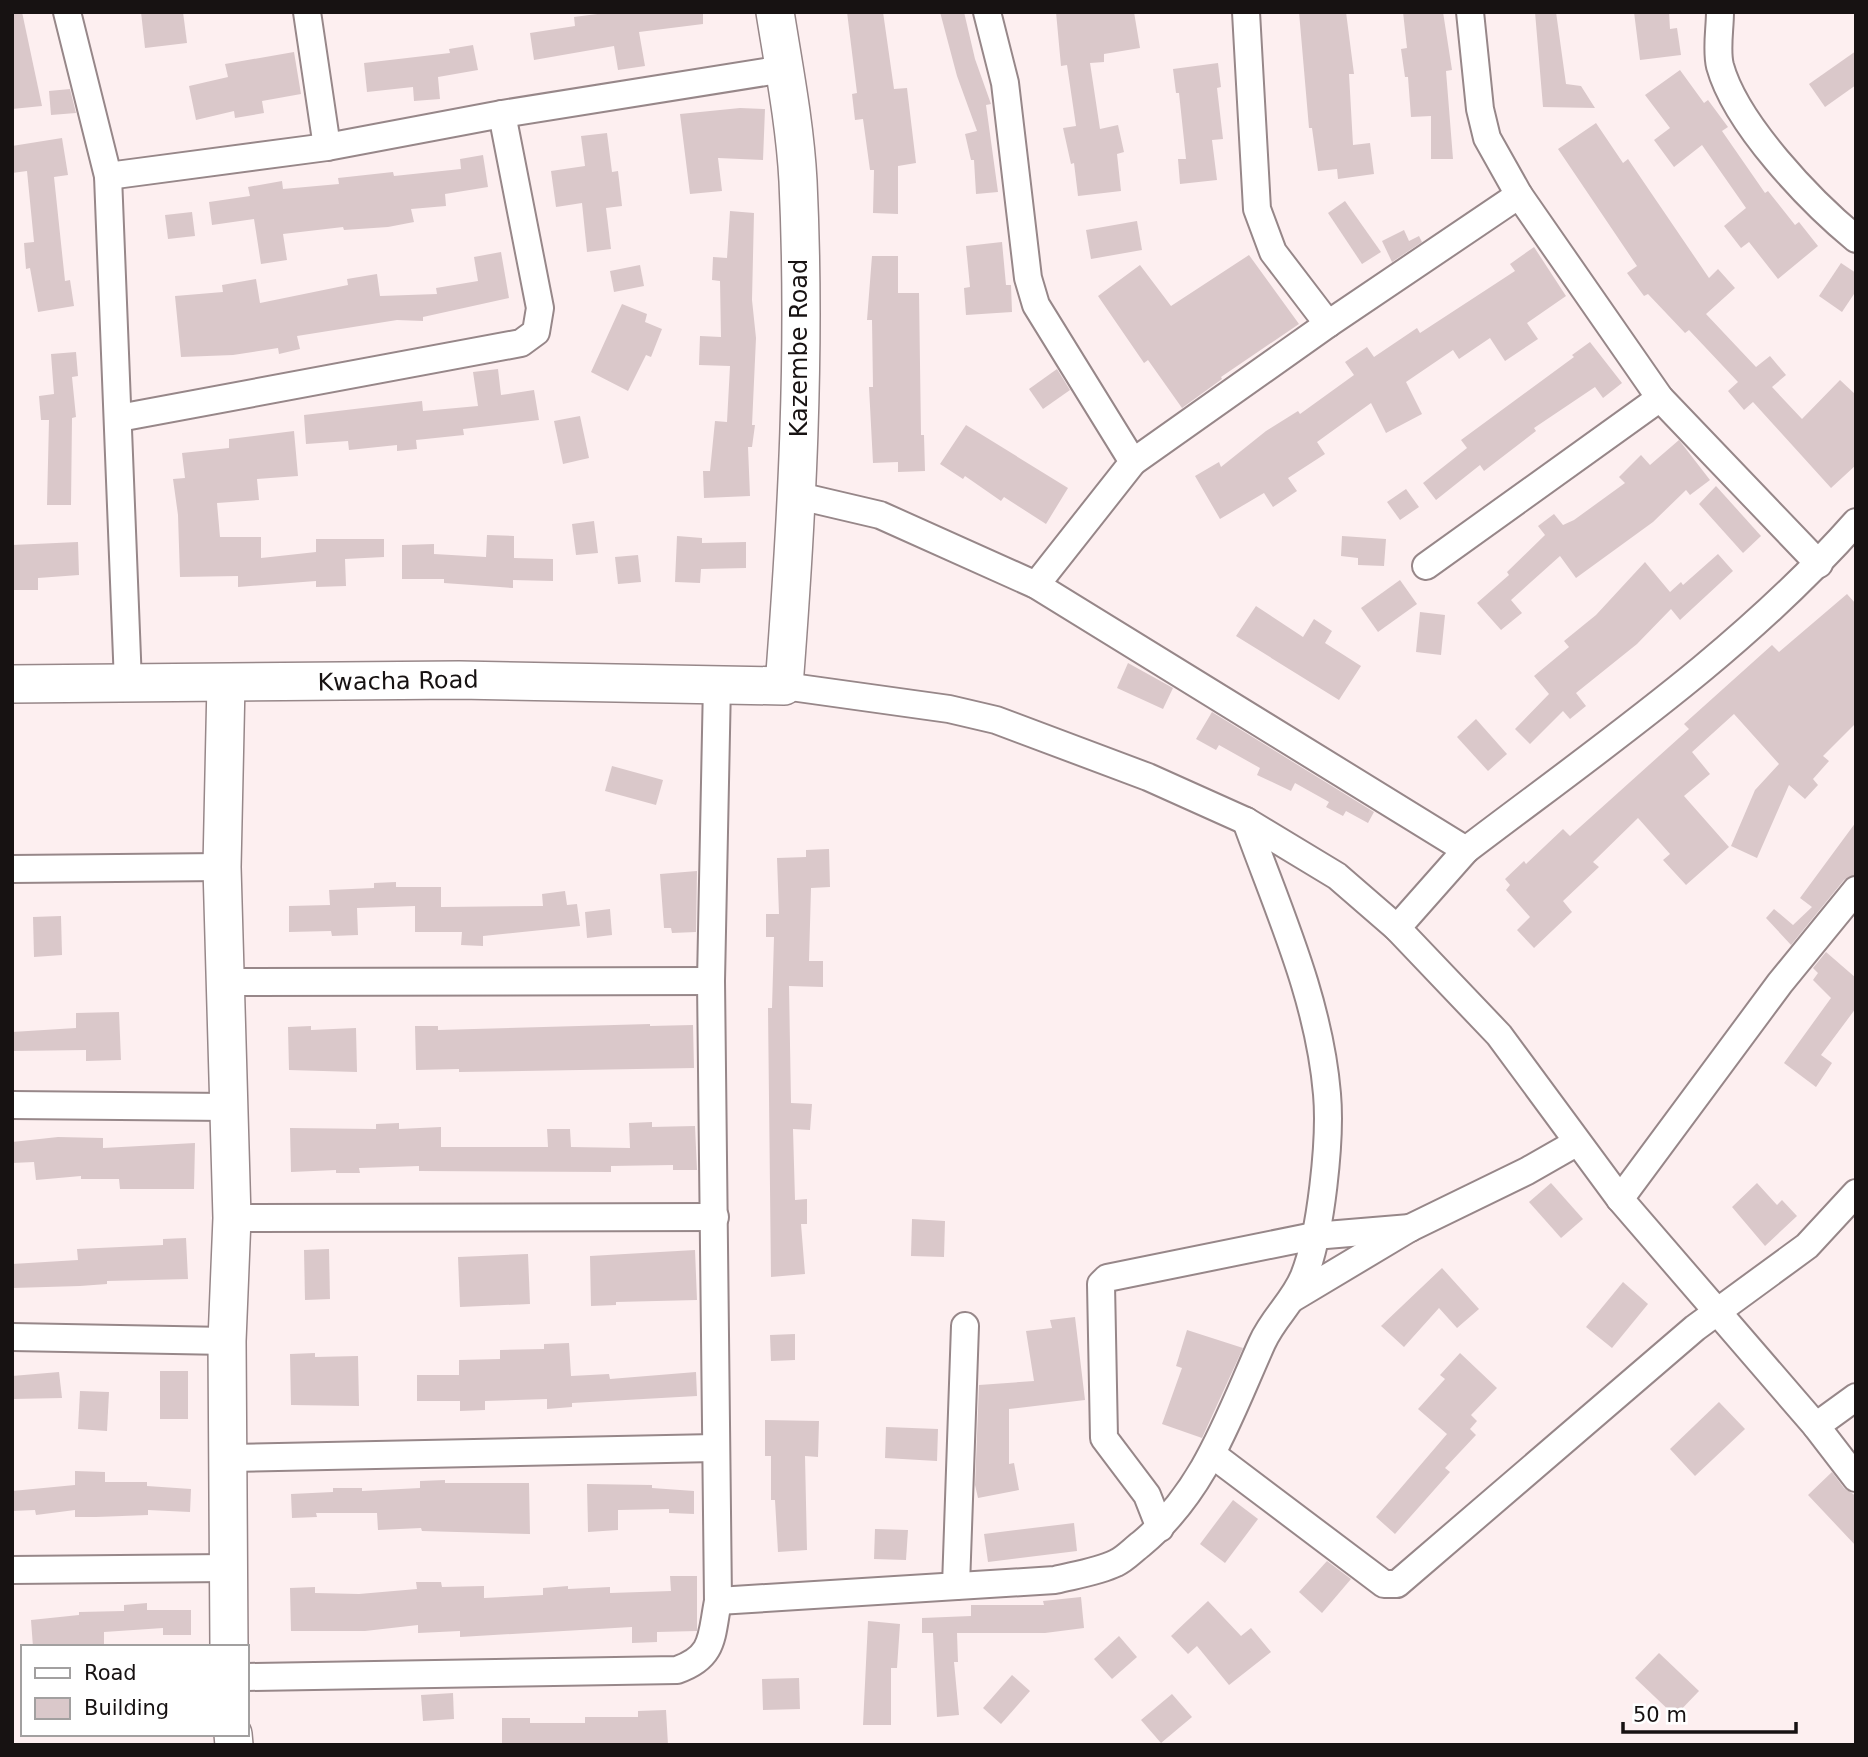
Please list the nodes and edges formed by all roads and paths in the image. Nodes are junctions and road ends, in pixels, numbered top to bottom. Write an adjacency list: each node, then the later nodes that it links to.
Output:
1 (67, 12): 11 (street)
2 (307, 12): 10 (street)
3 (775, 12): 8 (main road, Kazembe Road)
4 (986, 12): 17 (street)
5 (1246, 12): 14 (street)
6 (1469, 12): 12 (street)
7 (1720, 12): 13 (street)
8 (784, 68): 9 (street); 18 (main road, Kazembe Road)
9 (502, 114): 10 (street); 16 (street)
10 (327, 147): 11 (street)
11 (108, 176): 16 (street)
12 (1519, 195): 14 (street); 15 (street)
13 (1856, 239)
14 (1328, 324): 17 (street)
15 (1660, 398): 20 (street); 21 (street)
16 (119, 418): 23 (street)
17 (1133, 462): 22 (street)
18 (799, 496): 22 (street); 27 (main road, Kazembe Road)
19 (1856, 522): 20 (street)
20 (1819, 564): 29 (street)
21 (1426, 566)
22 (1036, 585): 29 (street)
23 (128, 682): 24 (main road, Kwacha Road); 26 (main road, Kwacha Road)
24 (226, 683): 25 (main road, Kwacha Road); 30 (main road)
25 (717, 683): 27 (main road, Kwacha Road); 34 (street)
26 (12, 684)
27 (784, 685): 28 (street)
28 (1246, 821): 33 (street); 44 (street)
29 (1466, 850): 33 (street)
30 (222, 867): 31 (street); 35 (main road)
31 (12, 869)
32 (1856, 890): 40 (street)
33 (1397, 928): 38 (street)
34 (711, 981): 35 (street); 41 (street)
35 (227, 982): 37 (main road)
36 (12, 1105): 37 (street)
37 (228, 1107): 42 (main road)
38 (1576, 1143): 40 (street); 43 (street)
39 (1856, 1193): 46 (street)
40 (1620, 1199): 46 (street)
41 (715, 1217): 42 (street); 52 (street)
42 (232, 1218): 49 (main road)
43 (1410, 1228): 44 (street); 45 (street)
44 (1314, 1236): 45 (street); 56 (street)
45 (1293, 1298): 53 (street)
46 (1718, 1312): 51 (street); 53 (street)
47 (965, 1326): 59 (street)
48 (12, 1337): 49 (street)
49 (227, 1341): 54 (main road)
50 (1856, 1397): 51 (street)
51 (1816, 1426): 55 (street)
52 (715, 1448): 54 (street); 60 (street)
53 (1213, 1455): 56 (street)
54 (230, 1458): 57 (main road)
55 (1856, 1478)
56 (1160, 1528): 59 (street)
57 (227, 1568): 58 (street); 61 (main road)
58 (12, 1570)
59 (956, 1586): 60 (street)
60 (718, 1601): 62 (street)
61 (229, 1645)
62 (248, 1677)

